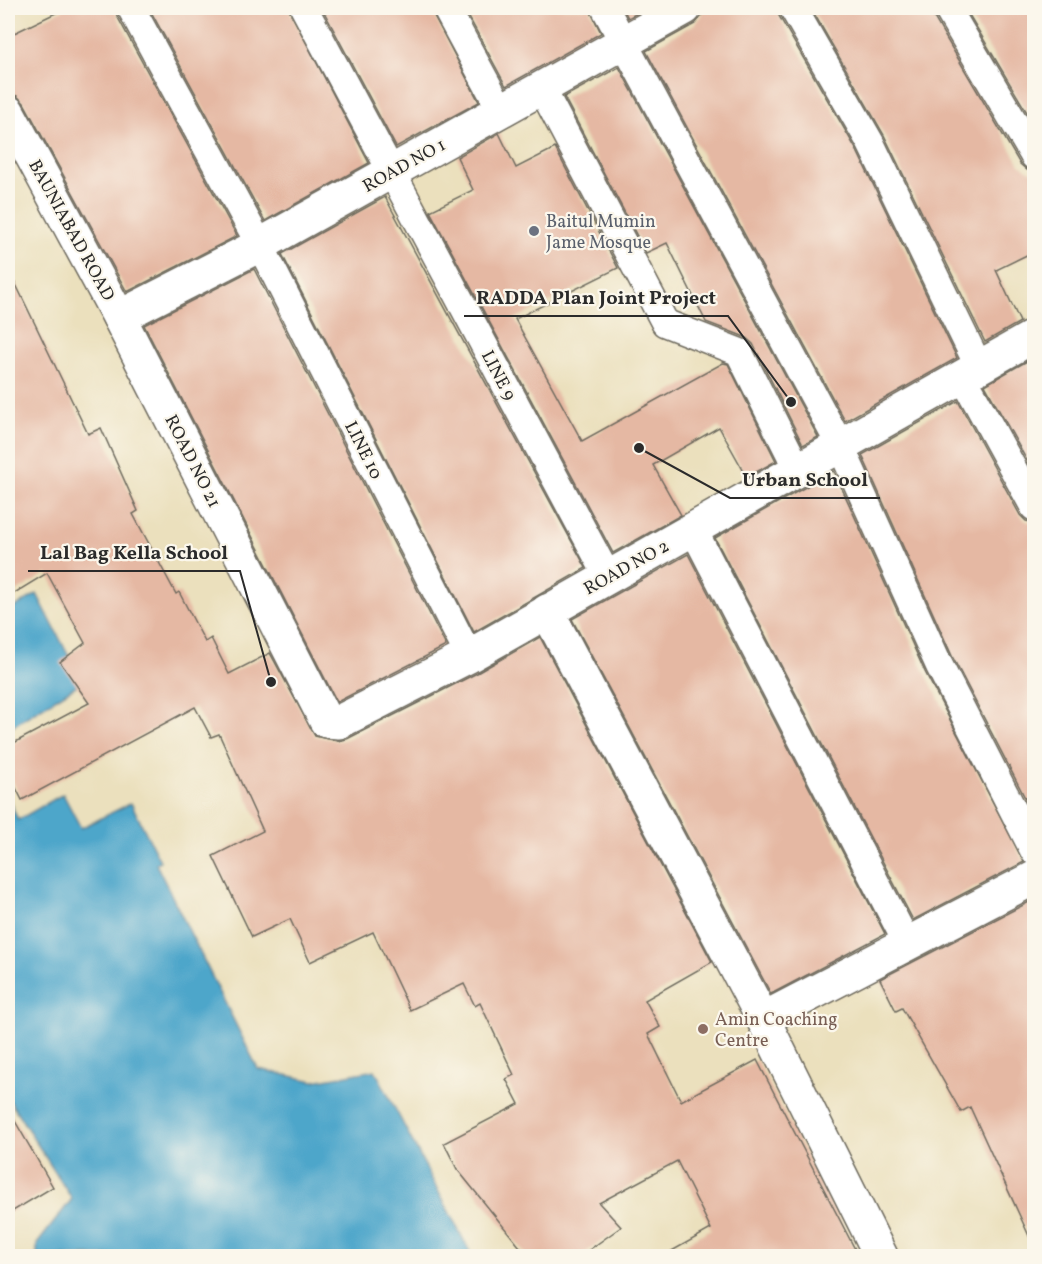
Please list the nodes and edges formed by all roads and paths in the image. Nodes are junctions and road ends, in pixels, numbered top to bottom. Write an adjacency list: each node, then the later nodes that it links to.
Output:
1 (131, 8): 14 (lane, LINE 10)
2 (304, 8): 13 (lane, LINE 9)
3 (446, 8): 10 (lane)
4 (605, 8): 8 (lane)
5 (685, 8): 8 (street, ROAD NO 1)
6 (793, 8): 17 (lane)
7 (947, 8): 12 (lane)
8 (625, 41): 9 (street, ROAD NO 1); 18 (lane)
9 (541, 87): 10 (street, ROAD NO 1); 19 (lane)
10 (501, 110): 13 (street, ROAD NO 1)
11 (8, 112): 15 (street, BAUNIABAD ROAD)
12 (1035, 156)
13 (391, 173): 14 (street, ROAD NO 1); 22 (lane, LINE 9)
14 (260, 245): 15 (street, ROAD NO 1); 24 (lane, LINE 10)
15 (119, 317): 25 (street, ROAD NO 21)
16 (1035, 336): 17 (street)
17 (971, 372): 18 (street, ROAD NO 2); 20 (lane)
18 (840, 446): 19 (street, ROAD NO 2); 26 (lane)
19 (798, 470): 21 (street, ROAD NO 2)
20 (1035, 507)
21 (693, 529): 22 (street, ROAD NO 2); 28 (lane)
22 (608, 577): 23 (street, ROAD NO 2)
23 (547, 611): 24 (street, ROAD NO 2); 29 (street)
24 (469, 656): 25 (street, ROAD NO 2)
25 (339, 722)
26 (1035, 851)
27 (1035, 878): 28 (street)
28 (907, 943): 29 (street)
29 (763, 1019): 30 (street)
30 (881, 1257)

